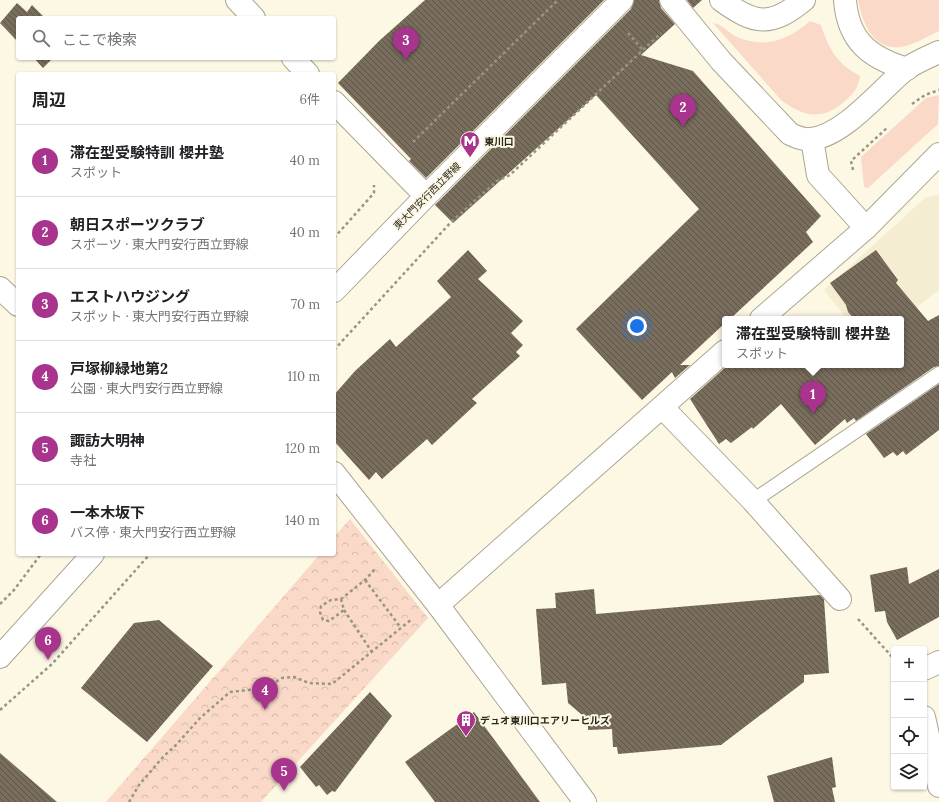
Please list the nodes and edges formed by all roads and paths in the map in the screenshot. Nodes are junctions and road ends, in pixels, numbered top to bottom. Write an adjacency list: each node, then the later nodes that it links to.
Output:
1 (237, 0): 8 (street)
2 (558, 0): 21 (path)
3 (622, 0): 25 (street, 東大門安行西立野線)
4 (671, 0): 20 (street)
5 (721, 0): 6 (street)
6 (804, 0)
7 (845, 0): 14 (street)
8 (252, 16)
9 (662, 33): 11 (path)
10 (628, 34): 11 (path)
11 (643, 50): 32 (path)
12 (939, 52): 14 (street)
13 (294, 60): 15 (street)
14 (907, 68): 20 (street)
15 (306, 72)
16 (939, 90): 18 (path)
17 (336, 104): 25 (street)
18 (909, 106)
19 (892, 123): 23 (path)
20 (812, 139): 26 (street)
21 (407, 144)
22 (939, 154): 26 (street)
23 (854, 176)
24 (374, 180): 27 (path)
25 (426, 196): 29 (street, 東大門安行西立野線)
26 (866, 228): 31 (street)
27 (336, 236)
28 (0, 288): 30 (street)
29 (336, 289)
30 (16, 303)
31 (764, 316)
32 (336, 348)
33 (722, 354): 35 (street)
34 (939, 374): 37 (lane)
35 (662, 407): 37 (street); 46 (street)
36 (336, 476): 46 (street)
37 (753, 502): 44 (street)
38 (40, 556): 45 (path)
39 (91, 556): 52 (street)
40 (148, 556): 56 (path)
41 (378, 566): 42 (path)
42 (365, 580): 43 (path); 50 (path)
43 (341, 599): 47 (path); 47 (path)
44 (840, 599)
45 (0, 604)
46 (438, 605): 60 (street)
47 (344, 610): 51 (path)
48 (415, 616): 50 (path)
49 (856, 616): 53 (path)
50 (401, 628): 51 (path)
51 (372, 652): 59 (path)
52 (0, 656)
53 (891, 656)
54 (939, 662): 55 (street)
55 (927, 667)
56 (0, 710)
57 (924, 718): 58 (street)
58 (939, 786)
59 (129, 802)
60 (585, 802)

